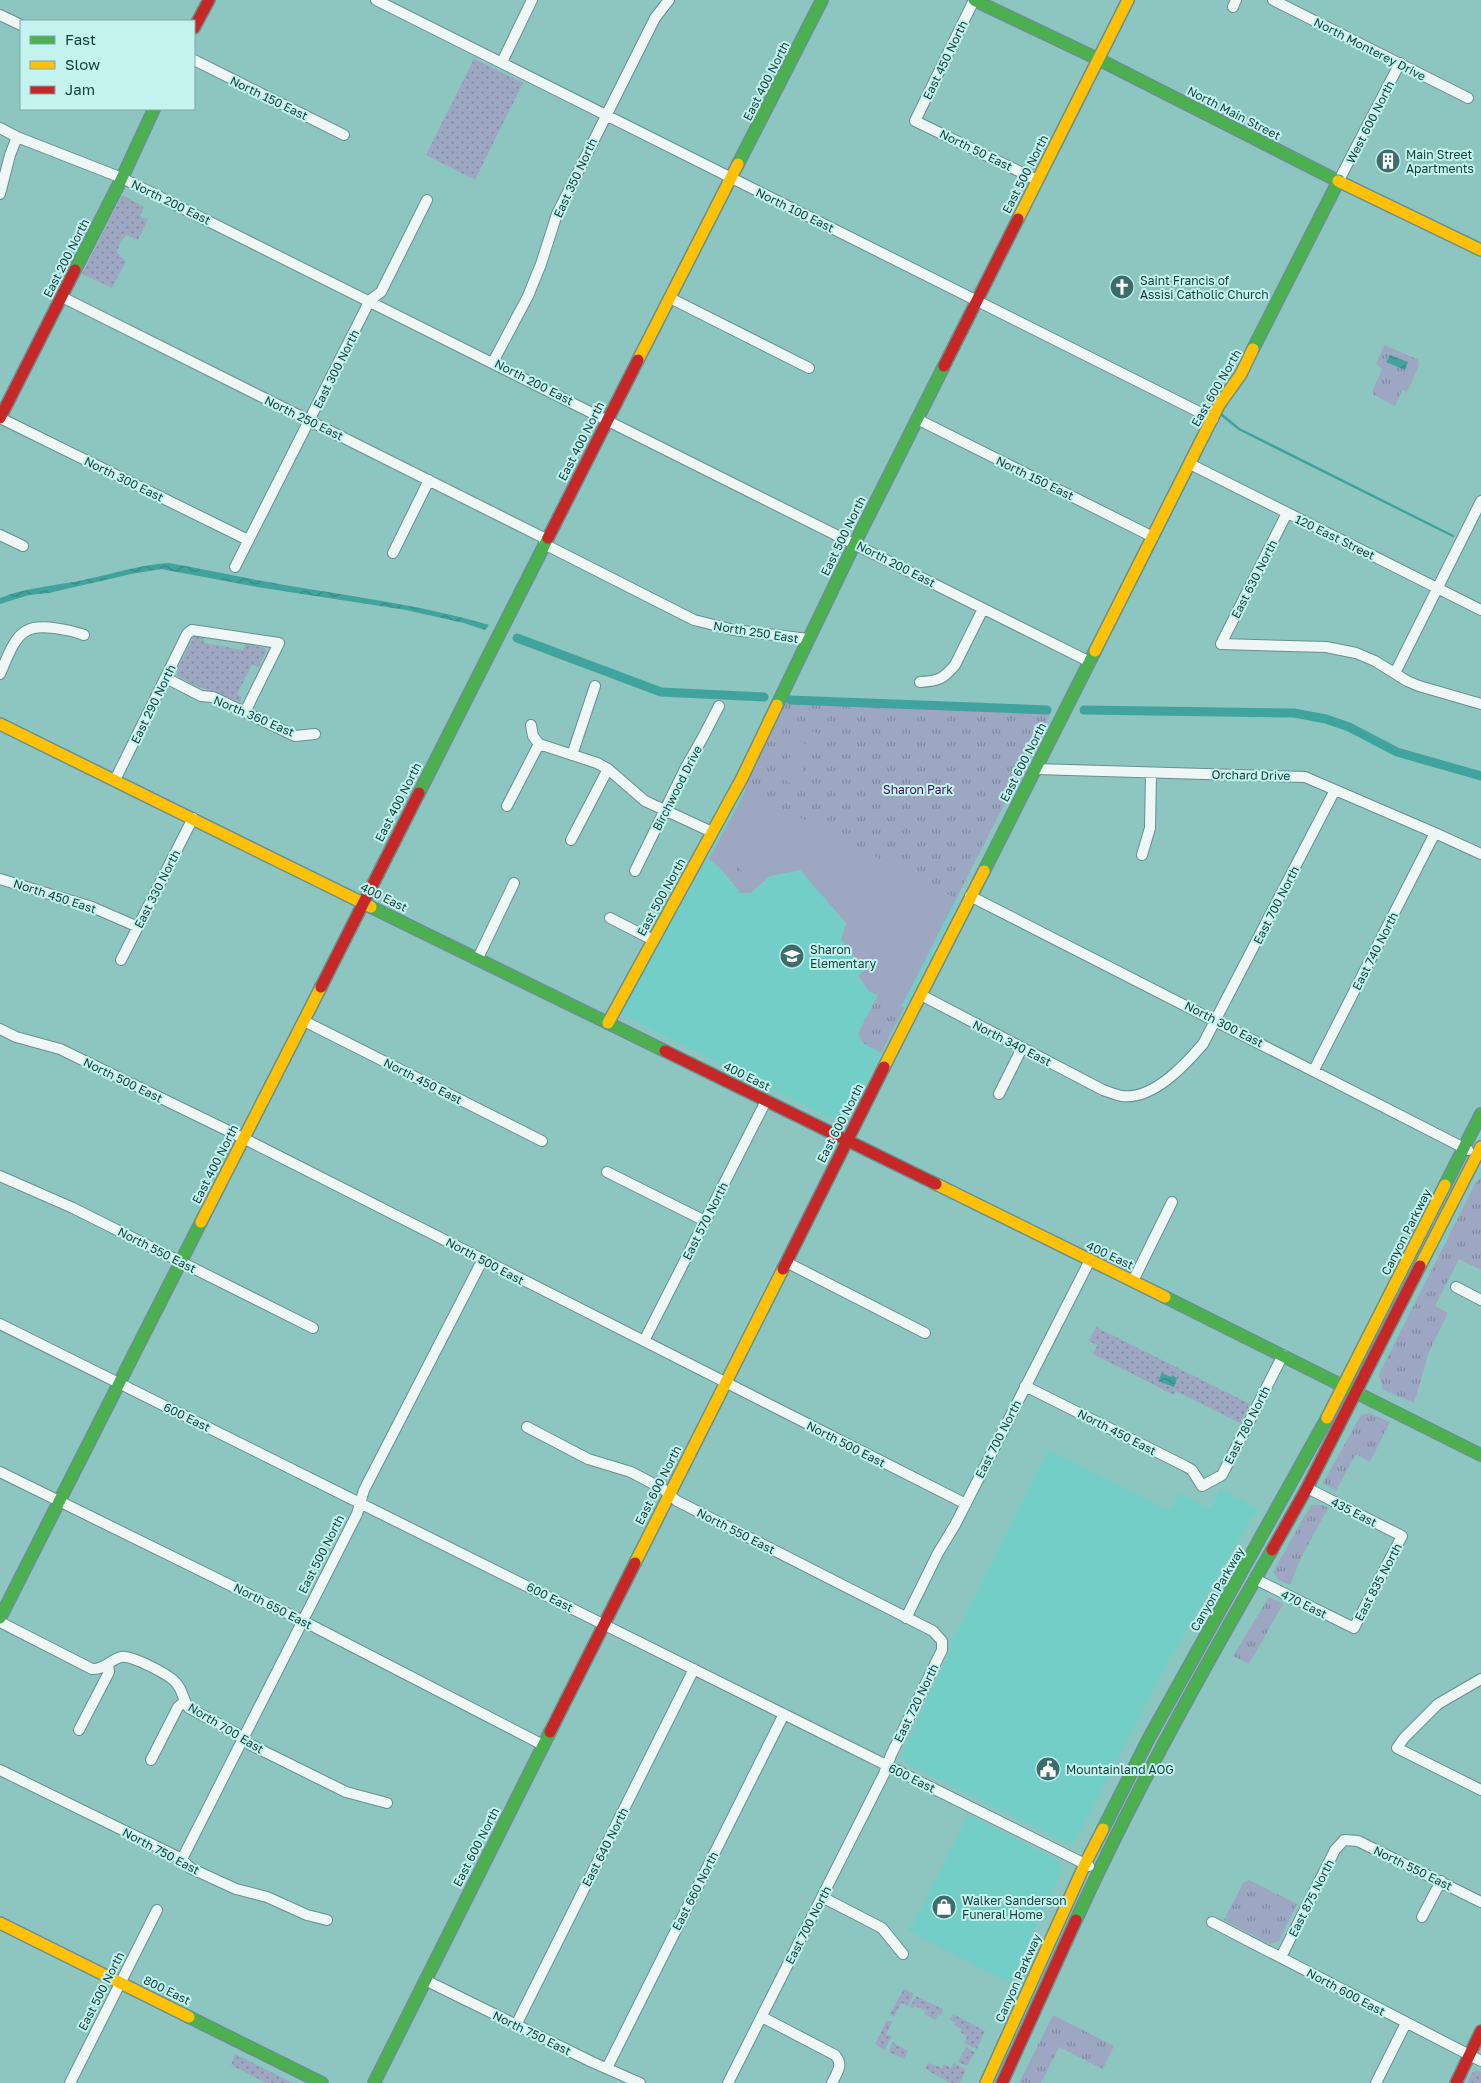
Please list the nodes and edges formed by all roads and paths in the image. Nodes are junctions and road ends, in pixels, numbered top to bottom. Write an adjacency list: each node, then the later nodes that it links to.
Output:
1 (209, 0): 11 (main road)
2 (376, 0): 14 (street, North 100 East)
3 (532, 0): 14 (street)
4 (669, 0): 18 (street, East 350 North)
5 (822, 0): 24 (main road, East 400 North)
6 (974, 0): 12 (main road, North Main Street); 19 (street, East 450 North)
7 (1128, 0): 12 (main road, East 500 North)
8 (1273, 0): 15 (street, North Monterey Drive)
9 (0, 15): 10 (street)
10 (20, 25)
11 (195, 26)
12 (1098, 58): 25 (main road, East 500 North); 26 (main road, North Main Street)
13 (195, 60): 21 (street, North 150 East)
14 (502, 62): 18 (street, North 100 East)
15 (1400, 63): 16 (street, North Monterey Drive); 26 (street, West 600 North)
16 (1468, 98)
17 (154, 110): 23 (main road, East 200 North)
18 (606, 114): 24 (street, North 100 East); 34 (street, East 350 North)
19 (915, 121): 25 (street, North 50 East)
20 (0, 128): 22 (street, North 200 East)
21 (344, 135)
22 (18, 137): 23 (street, North 200 East); 27 (street)
23 (122, 178): 30 (main road, East 200 North); 32 (street, North 200 East)
24 (731, 178): 31 (main road, East 400 North); 33 (street, North 100 East)
25 (1037, 180): 33 (main road, East 500 North)
26 (1339, 180): 29 (main road, North Main Street); 38 (main road, East 600 North)
27 (0, 194)
28 (427, 200): 32 (street, East 300 North)
29 (1481, 250)
30 (62, 297): 36 (main road, East 200 North); 40 (street, North 250 East)
31 (670, 298): 35 (street); 37 (main road, East 400 North)
32 (370, 300): 34 (street, North 200 East); 40 (street, East 300 North)
33 (976, 300): 38 (street, North 100 East); 39 (main road, East 500 North)
34 (493, 362): 37 (street, North 200 East)
35 (809, 368)
36 (0, 418): 47 (street, North 300 East)
37 (607, 419): 48 (main road, East 400 North); 49 (street, North 200 East)
38 (1213, 419): 41 (main road, East 600 North)
39 (917, 420): 46 (street, North 150 East); 49 (main road, East 500 North)
40 (310, 421): 42 (street, North 250 East); 47 (street, East 300 North)
41 (1190, 464): 44 (street, 120 East Street); 46 (main road, East 600 North)
42 (429, 480): 48 (street, North 250 East); 51 (street)
43 (1481, 501): 53 (street)
44 (1287, 514): 53 (street, 120 East Street); 59 (street, East 630 North)
45 (0, 535): 50 (street)
46 (1153, 537): 58 (main road, East 600 North)
47 (248, 540): 52 (street, East 300 North)
48 (545, 542): 57 (street, North 250 East); 89 (main road, East 400 North)
49 (855, 543): 54 (street, North 200 East); 57 (main road, East 500 North)
50 (23, 546)
51 (393, 552)
52 (235, 567)
53 (1438, 588): 55 (street, 120 East Street); 59 (street)
54 (983, 609): 58 (street, North 200 East); 62 (street)
55 (1481, 610)
56 (84, 635): 60 (street)
57 (808, 639): 80 (main road, East 500 North)
58 (1090, 662): 72 (main road, East 600 North)
59 (1395, 673): 64 (street)
60 (0, 674)
61 (166, 678): 66 (street, North 360 East); 66 (street, East 290 North); 75 (street, East 290 North)
62 (920, 682)
63 (595, 686): 71 (street)
64 (1481, 704)
65 (719, 706): 78 (street, Birchwood Drive)
66 (245, 712): 69 (street, North 360 East)
67 (0, 724): 75 (main road, 400 East)
68 (530, 725): 70 (street)
69 (315, 734)
70 (539, 744): 71 (street); 77 (street)
71 (572, 755): 73 (street)
72 (1035, 768): 74 (street, Orchard Drive); 88 (main road, East 600 North)
73 (608, 769): 78 (street); 82 (street)
74 (1151, 773): 76 (street, Orchard Drive); 84 (street)
75 (115, 780): 79 (main road, 400 East)
76 (1335, 790): 81 (street, Orchard Drive); 96 (street, East 700 North)
77 (507, 806)
78 (665, 811): 80 (street); 85 (street, Birchwood Drive)
79 (193, 818): 89 (main road, 400 East); 91 (street, East 330 North)
80 (712, 832): 92 (main road, East 500 North)
81 (1435, 832): 83 (street, Orchard Drive); 101 (street, East 740 North)
82 (571, 840)
83 (1481, 854)
84 (1142, 855)
85 (635, 870)
86 (0, 879): 91 (street, North 450 East)
87 (514, 883): 93 (street)
88 (970, 896): 95 (main road, East 600 North); 96 (street, North 300 East)
89 (363, 902): 93 (main road, 400 East); 97 (main road, East 400 North)
90 (610, 918): 92 (street)
91 (138, 927): 94 (street, East 330 North)
92 (653, 940): 98 (main road, East 500 North)
93 (478, 958): 98 (main road, 400 East)
94 (121, 960)
95 (920, 995): 100 (street, North 340 East); 108 (main road, East 600 North)
96 (1216, 1020): 101 (street, North 300 East); 102 (street, East 700 North)
97 (304, 1021): 106 (main road, East 400 North); 107 (street, North 450 East)
98 (608, 1023): 104 (main road, 400 East)
99 (0, 1029): 106 (street, North 500 East)
100 (1022, 1048): 102 (street, North 340 East); 103 (street)
101 (1314, 1070): 109 (street, North 300 East)
102 (1103, 1090)
103 (999, 1094)
104 (766, 1100): 108 (main road, 400 East); 114 (street, East 570 North)
105 (1481, 1114): 109 (main road, Canyon Parkway)
106 (243, 1138): 116 (street, North 500 East); 117 (main road, East 400 North)
107 (542, 1141)
108 (847, 1141): 115 (main road, 400 East); 118 (main road, East 600 North)
109 (1464, 1148): 110 (street, North 300 East); 129 (main road, Canyon Parkway)
110 (1479, 1151): 131 (main road)
111 (607, 1172): 114 (street)
112 (0, 1176): 117 (street, North 550 East)
113 (1172, 1202): 119 (street)
114 (704, 1221): 125 (street, East 570 North)
115 (1090, 1260): 119 (main road, 400 East); 130 (street, East 700 North)
116 (482, 1261): 125 (street, North 500 East); 139 (street, East 500 North)
117 (181, 1262): 123 (street, North 550 East); 128 (main road, East 400 North)
118 (786, 1262): 124 (street); 127 (main road, East 600 North)
119 (1133, 1281): 126 (main road, 400 East)
120 (1456, 1287): 121 (street)
121 (1481, 1300)
122 (0, 1324): 128 (street, 600 East)
123 (313, 1328)
124 (925, 1333)
125 (644, 1340): 127 (street, North 500 East)
126 (1284, 1355): 129 (main road, 400 East); 135 (street, East 780 North)
127 (725, 1382): 137 (main road, East 600 North); 140 (street, North 500 East)
128 (119, 1383): 138 (main road, East 400 North); 139 (street, 600 East)
129 (1344, 1385): 131 (main road, 400 East); 164 (main road, Canyon Parkway)
130 (1025, 1386): 135 (street, North 450 East); 140 (street, East 700 North)
131 (1357, 1392): 133 (main road, 400 East); 136 (main road)
132 (527, 1427): 137 (street, North 550 East)
133 (1481, 1455)
134 (0, 1472): 138 (street, North 650 East)
135 (1202, 1486)
136 (1307, 1488): 141 (street, 435 East); 142 (main road)
137 (669, 1494): 143 (street, North 550 East); 146 (main road, East 600 North)
138 (59, 1502): 144 (main road, East 400 North); 145 (street, North 650 East)
139 (360, 1503): 145 (street, East 500 North); 146 (street, 600 East)
140 (966, 1504): 143 (street, East 700 North)
141 (1402, 1536): 147 (street, East 835 North)
142 (1255, 1579): 147 (street, 470 East); 165 (main road)
143 (906, 1618): 148 (street, North 550 East)
144 (0, 1620): 149 (street, North 700 East)
145 (303, 1621): 155 (street, East 500 North); 156 (street, North 650 East)
146 (604, 1624): 150 (street, 600 East); 156 (main road, East 600 North)
147 (1354, 1628)
148 (942, 1640): 158 (street, East 720 North)
149 (108, 1664): 152 (street, North 700 East); 154 (street)
150 (694, 1669): 153 (street, 600 East); 180 (street, East 640 North)
151 (1481, 1678): 160 (street)
152 (184, 1702): 155 (street, North 700 East); 157 (street)
153 (784, 1714): 158 (street, 600 East); 184 (street, East 660 North)
154 (79, 1730)
155 (243, 1739): 161 (street, North 700 East); 163 (street, East 500 North)
156 (543, 1745): 176 (main road, East 600 North)
157 (151, 1760)
158 (887, 1766): 164 (street, 600 East); 167 (street, East 700 North)
159 (0, 1770): 163 (street, North 750 East)
160 (1481, 1790)
161 (388, 1803)
162 (1344, 1840): 166 (street, North 550 East); 175 (street, East 875 North)
163 (182, 1859): 171 (street, North 750 East)
164 (1085, 1864): 165 (street, 600 East); 191 (main road, Canyon Parkway)
165 (1098, 1870): 192 (main road)
166 (1441, 1881): 168 (street, North 550 East); 170 (street)
167 (822, 1897): 174 (street); 178 (street, East 700 North)
168 (1481, 1902)
169 (157, 1910): 177 (street, East 500 North)
170 (1422, 1917)
171 (327, 1920)
172 (1212, 1922): 175 (street, North 600 East)
173 (0, 1923): 177 (main road, 800 East)
174 (903, 1954)
175 (1281, 1957): 179 (street, North 600 East)
176 (425, 1980): 180 (street, North 750 East); 187 (main road, East 600 North)
177 (120, 1982): 185 (street, East 500 North); 186 (main road, 800 East)
178 (762, 2017): 189 (street, East 700 North); 190 (street)
179 (1406, 2023): 182 (street, North 600 East); 193 (street)
180 (516, 2025): 184 (street, North 750 East)
181 (1481, 2031): 182 (main road)
182 (1469, 2055): 183 (street, North 600 East); 194 (main road)
183 (1481, 2061)
184 (606, 2068): 188 (street, North 750 East)
185 (70, 2083)
186 (322, 2083)
187 (374, 2083)
188 (640, 2083)
189 (728, 2083)
190 (832, 2083)
191 (986, 2083)
192 (1002, 2083)
193 (1376, 2083)
194 (1456, 2083)

